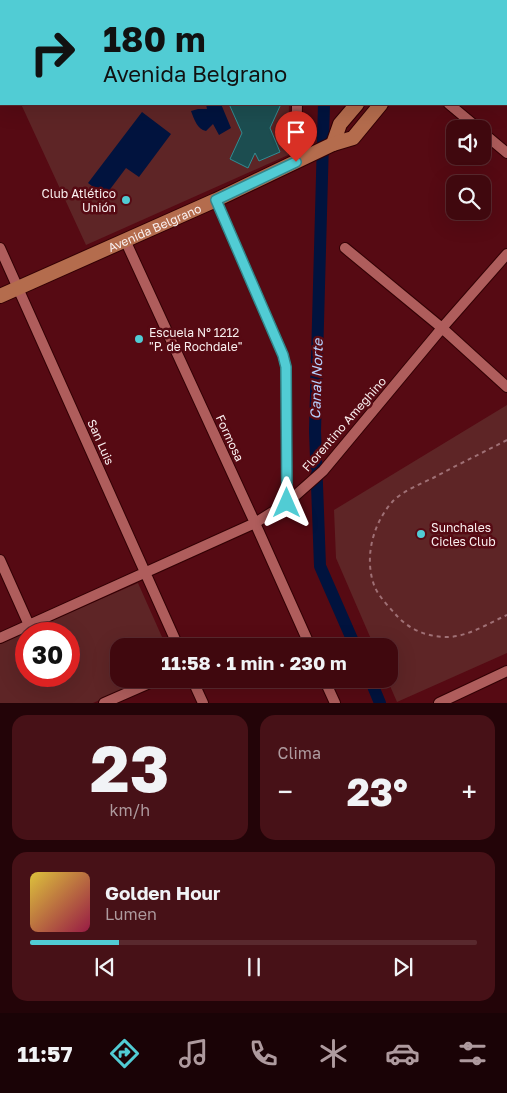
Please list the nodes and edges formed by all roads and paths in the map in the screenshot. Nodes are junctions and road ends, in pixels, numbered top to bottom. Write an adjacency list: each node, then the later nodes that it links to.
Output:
1 (297, 105): 9 (street)
2 (356, 105): 7 (street)
3 (381, 105): 7 (street, Avenida Belgrano)
4 (450, 105): 5 (street)
5 (468, 120)
6 (491, 140): 8 (street)
7 (333, 144): 9 (street, Avenida Belgrano)
8 (507, 153)
9 (298, 161): 10 (street, Avenida Belgrano)
10 (216, 200): 11 (street, Avenida Belgrano); 20 (street)
11 (125, 240): 15 (street, Avenida Belgrano); 21 (street, Formosa)
12 (0, 248): 15 (street, San Luis)
13 (345, 248): 17 (street)
14 (507, 254): 17 (street, Florentino Ameghino)
15 (18, 288): 16 (street, Avenida Belgrano); 23 (street, San Luis)
16 (0, 296)
17 (442, 328): 18 (street); 20 (street, Florentino Ameghino)
18 (507, 387)
19 (507, 440): 24 (path)
20 (287, 503): 21 (street, Florentino Ameghino)
21 (255, 522): 23 (street, Florentino Ameghino); 30 (street, Formosa)
22 (0, 560): 25 (street)
23 (146, 572): 26 (street, Florentino Ameghino); 29 (street, San Luis)
24 (507, 615)
25 (28, 622)
26 (36, 622)
27 (15, 631): 28 (street, Florentino Ameghino)
28 (0, 638)
29 (175, 638)
30 (306, 638)
31 (507, 671): 38 (street)
32 (138, 688): 35 (street)
33 (196, 688): 36 (street)
34 (328, 688): 37 (street)
35 (104, 703)
36 (202, 703)
37 (335, 703)
38 (439, 703)

